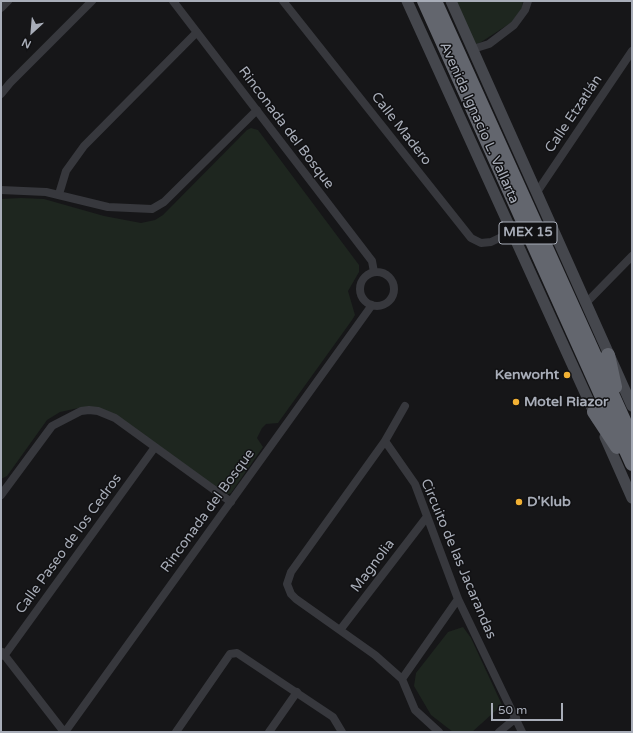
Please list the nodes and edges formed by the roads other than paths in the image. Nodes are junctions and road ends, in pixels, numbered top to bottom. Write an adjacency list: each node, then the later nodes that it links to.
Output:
1 (8, 1): 10 (street)
2 (92, 1): 14 (street)
3 (173, 1): 11 (street, Rinconada del Bosque)
4 (283, 1): 19 (street, Calle Madero)
5 (407, 1): 19 (street)
6 (424, 1): 32 (highway, Avenida Ignacio L. Vallarta / MEX 15)
7 (435, 1): 28 (highway, Avenida Ignacio L. Vallarta / MEX 15)
8 (452, 1): 12 (street)
9 (528, 1): 12 (street)
10 (1, 8)
11 (197, 32): 15 (street, Rinconada del Bosque); 18 (street)
12 (473, 50): 17 (street)
13 (632, 51): 17 (street, Calle Etzatlán)
14 (1, 94)
15 (257, 110): 18 (street); 21 (street, Rinconada del Bosque)
16 (1, 190): 18 (street)
17 (537, 192): 22 (street)
18 (59, 194)
19 (512, 232): 27 (street)
20 (632, 256): 22 (street)
21 (374, 272): 23 (street); 23 (street)
22 (587, 302): 24 (street)
23 (372, 305): 36 (street, Rinconada del Bosque)
24 (608, 355): 26 (street); 28 (highway)
25 (405, 406): 30 (street)
26 (632, 406)
27 (594, 412): 33 (highway); 35 (street)
28 (622, 417): 29 (highway, Avenida Ignacio L. Vallarta / MEX 15)
29 (632, 438)
30 (385, 441): 37 (street, Circuito de las Jacarandas); 39 (street)
31 (155, 447): 34 (street); 36 (street); 40 (street, Calle Paseo de los Cedros)
32 (632, 464)
33 (632, 468)
34 (2, 491)
35 (632, 498)
36 (230, 502): 44 (street, Rinconada del Bosque)
37 (426, 518): 38 (street, Circuito de las Jacarandas); 39 (street, Magnolia)
38 (458, 599): 41 (street); 43 (street, Circuito de las Jacarandas)
39 (340, 630): 41 (street)
40 (3, 653): 44 (street, Rinconada del Bosque)
41 (402, 679): 48 (street)
42 (298, 692): 45 (street); 46 (street); 47 (street)
43 (516, 718): 49 (street); 50 (street, Circuito de las Jacarandas)
44 (64, 732)
45 (176, 732)
46 (269, 732)
47 (342, 732)
48 (439, 732)
49 (500, 732)
50 (522, 732)

